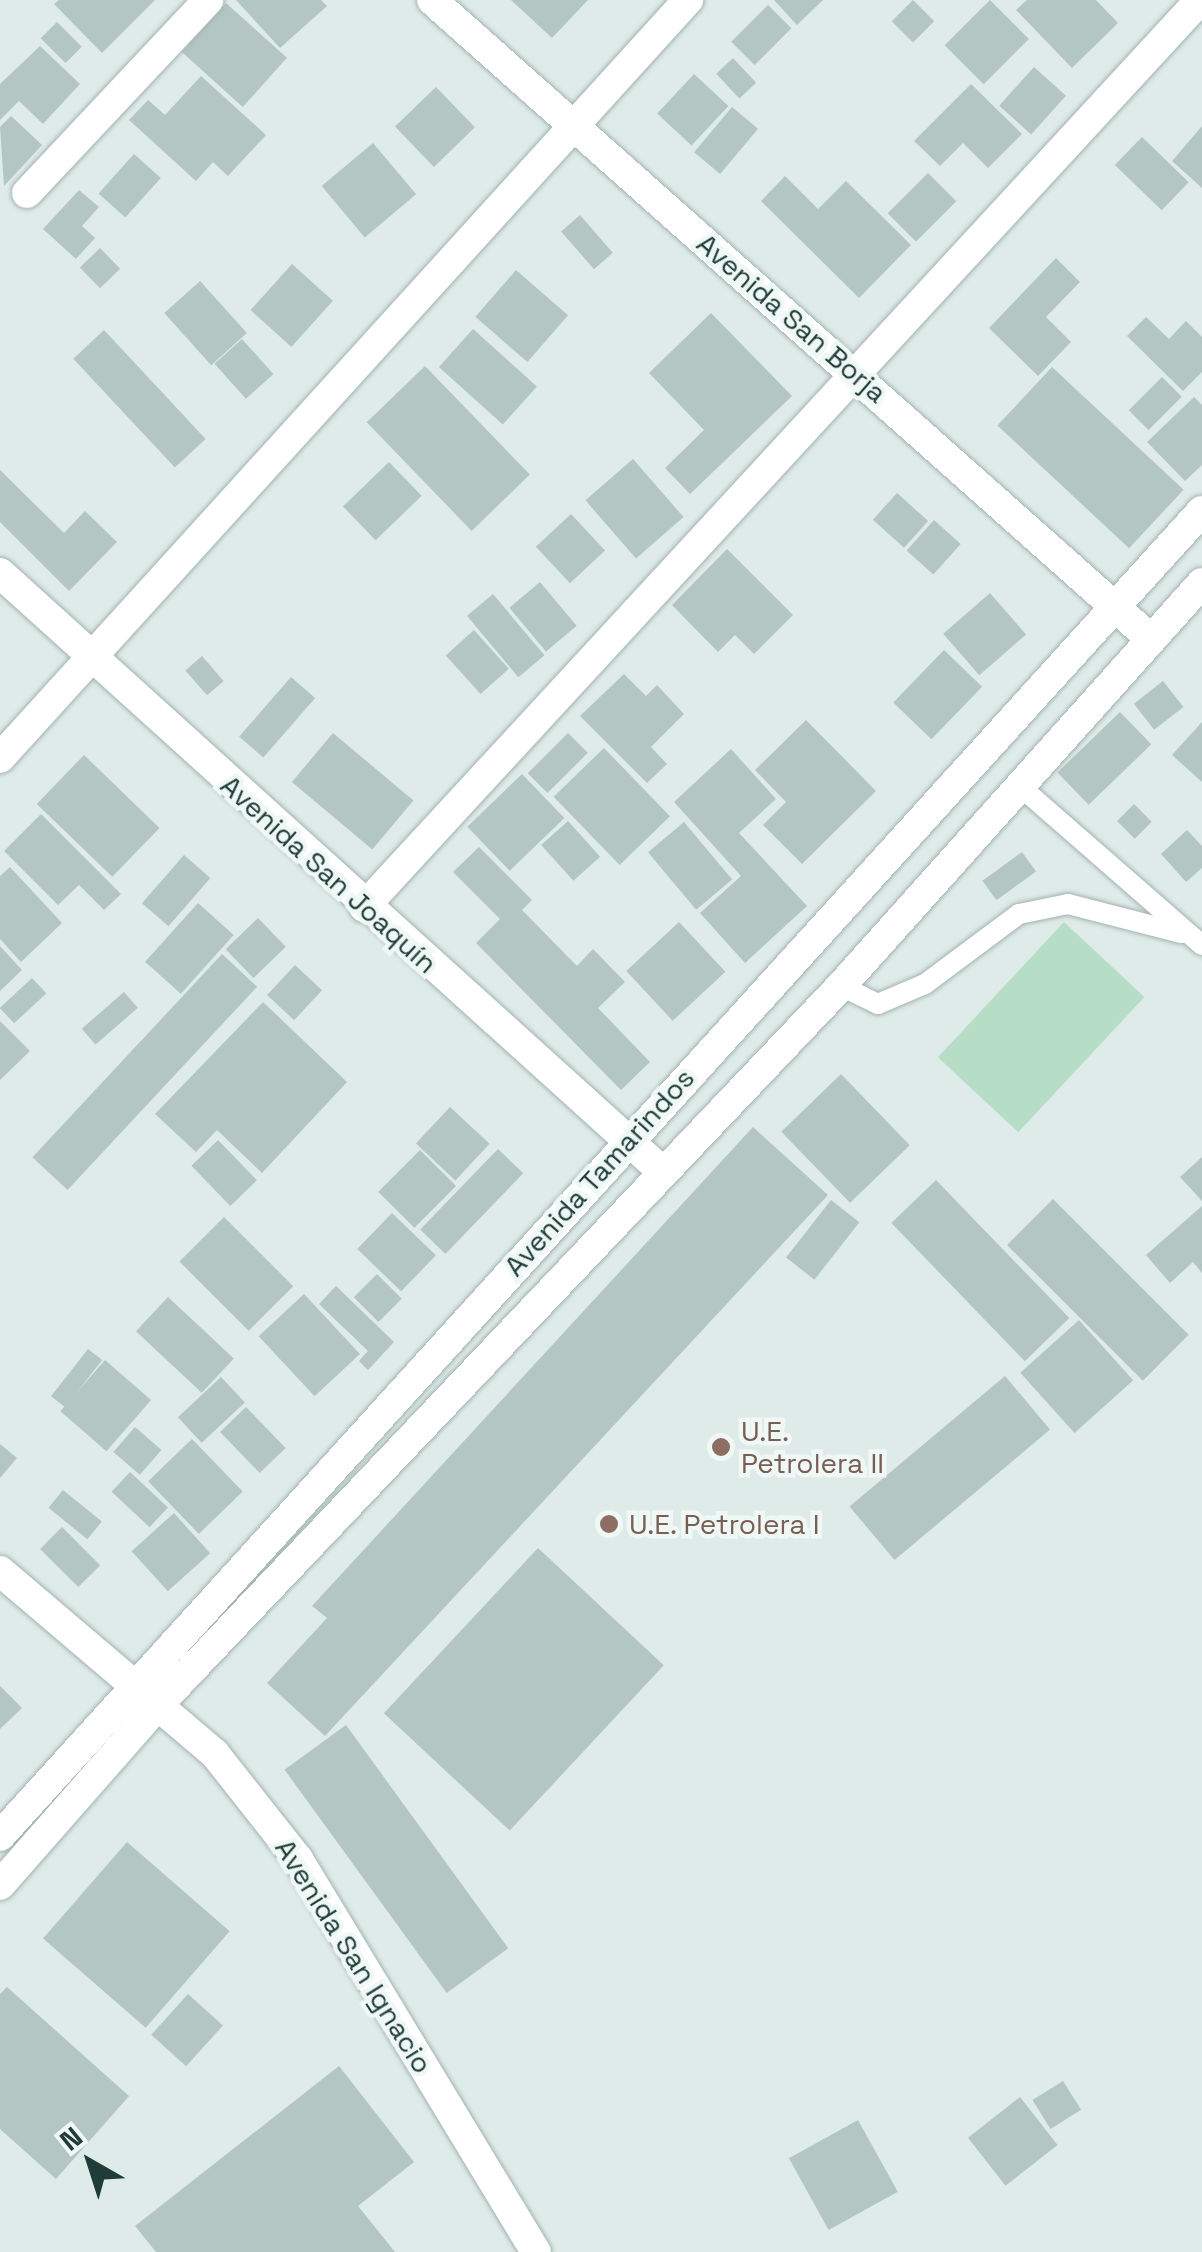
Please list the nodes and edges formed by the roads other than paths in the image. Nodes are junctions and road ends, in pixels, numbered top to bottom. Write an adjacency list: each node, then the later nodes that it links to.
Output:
1 (208, 0): 6 (street)
2 (432, 0): 5 (street, Avenida San Borja)
3 (688, 0): 5 (street)
4 (1200, 0): 7 (street)
5 (573, 127): 7 (street, Avenida San Borja); 13 (street)
6 (27, 193)
7 (860, 377): 11 (street, Avenida San Borja); 16 (street)
8 (1202, 512): 11 (street, Avenida Tamarindos)
9 (0, 572): 13 (street, Avenida San Joaquín)
10 (1202, 583): 12 (street, Avenida Tamarindos)
11 (1114, 607): 12 (street, Avenida San Borja); 20 (street, Avenida Tamarindos)
12 (1150, 639): 15 (street, Avenida Tamarindos)
13 (90, 656): 14 (street); 16 (street, Avenida San Joaquín)
14 (0, 758)
15 (1022, 788): 17 (lane); 19 (street, Avenida Tamarindos)
16 (364, 906): 20 (street, Avenida San Joaquín)
17 (1181, 933): 18 (lane); 19 (lane)
18 (1202, 945)
19 (841, 986): 21 (street, Avenida Tamarindos)
20 (628, 1140): 21 (street, Avenida San Joaquín); 23 (street, Avenida Tamarindos)
21 (663, 1172): 24 (street, Avenida Tamarindos)
22 (0, 1571): 23 (street, Avenida San Ignacio)
23 (133, 1685): 24 (street, Avenida San Ignacio); 25 (street, Avenida Tamarindos)
24 (157, 1706): 26 (street, Avenida Tamarindos); 27 (street, Avenida San Ignacio)
25 (0, 1836)
26 (0, 1885)
27 (536, 2252)

